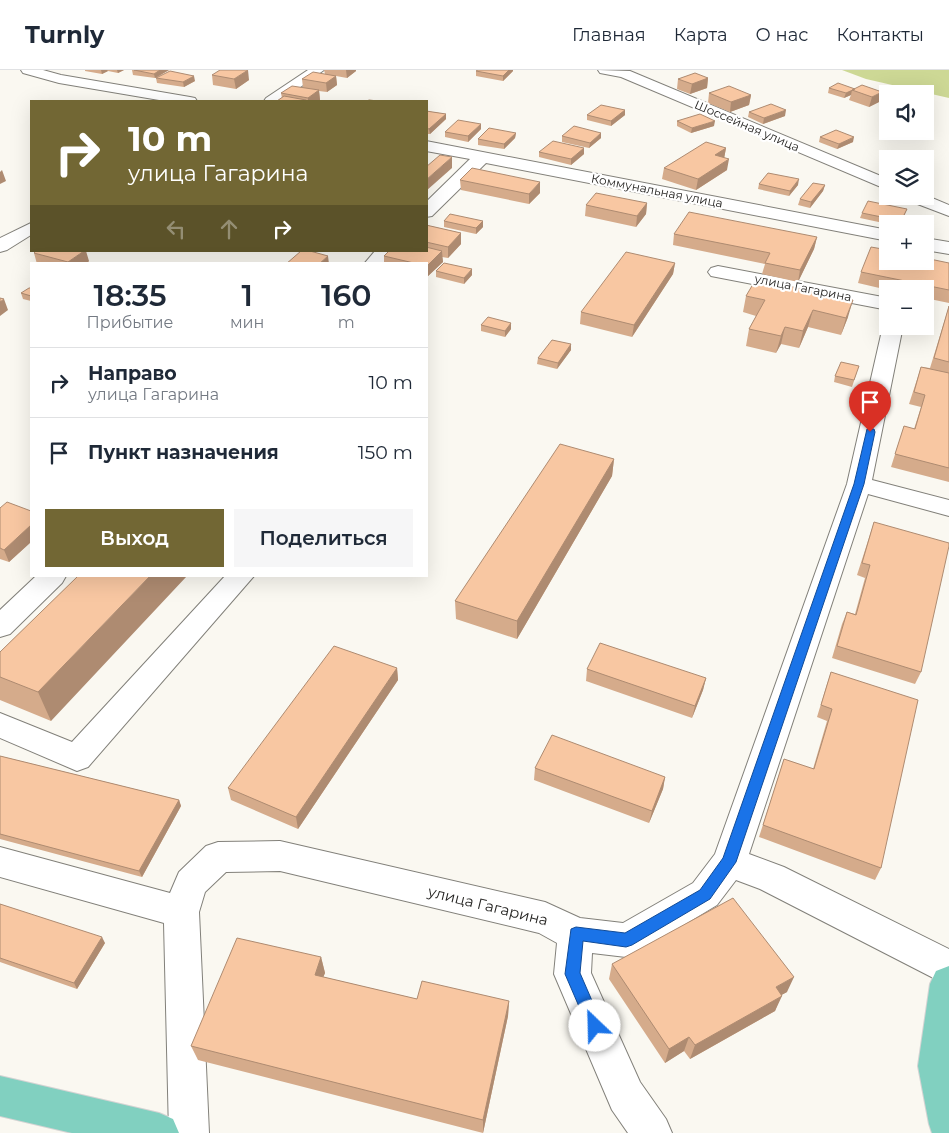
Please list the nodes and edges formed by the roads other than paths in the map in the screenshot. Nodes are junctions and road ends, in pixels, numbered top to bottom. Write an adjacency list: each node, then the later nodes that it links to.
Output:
1 (28, 70): 4 (street)
2 (317, 70): 5 (street)
3 (604, 70): 8 (street, Шоссейная улица)
4 (184, 100)
5 (272, 100)
6 (428, 146): 7 (street, Коммунальная улица)
7 (482, 158): 10 (street); 13 (street, Коммунальная улица)
8 (879, 181)
9 (934, 205): 11 (street)
10 (428, 210)
11 (949, 211)
12 (30, 229): 14 (street)
13 (879, 234)
14 (0, 246)
15 (934, 246): 16 (street)
16 (949, 248)
17 (385, 252): 18 (street)
18 (375, 262)
19 (718, 272): 20 (street, улица Гагарина)
20 (879, 302)
21 (891, 335): 22 (street, улица Гагарина)
22 (859, 484): 23 (street); 29 (street, улица Гагарина)
23 (949, 508)
24 (52, 577): 26 (street)
25 (240, 577): 27 (street)
26 (0, 627)
27 (0, 725)
28 (0, 862): 30 (street)
29 (729, 862): 31 (street, улица Гагарина); 32 (street)
30 (181, 912): 31 (street, улица Гагарина); 37 (street, улица Гагарина)
31 (576, 934): 38 (street)
32 (949, 968)
33 (949, 984): 35 (main road)
34 (0, 1096): 36 (main road)
35 (949, 1124)
36 (159, 1133)
37 (189, 1133)
38 (652, 1133)

